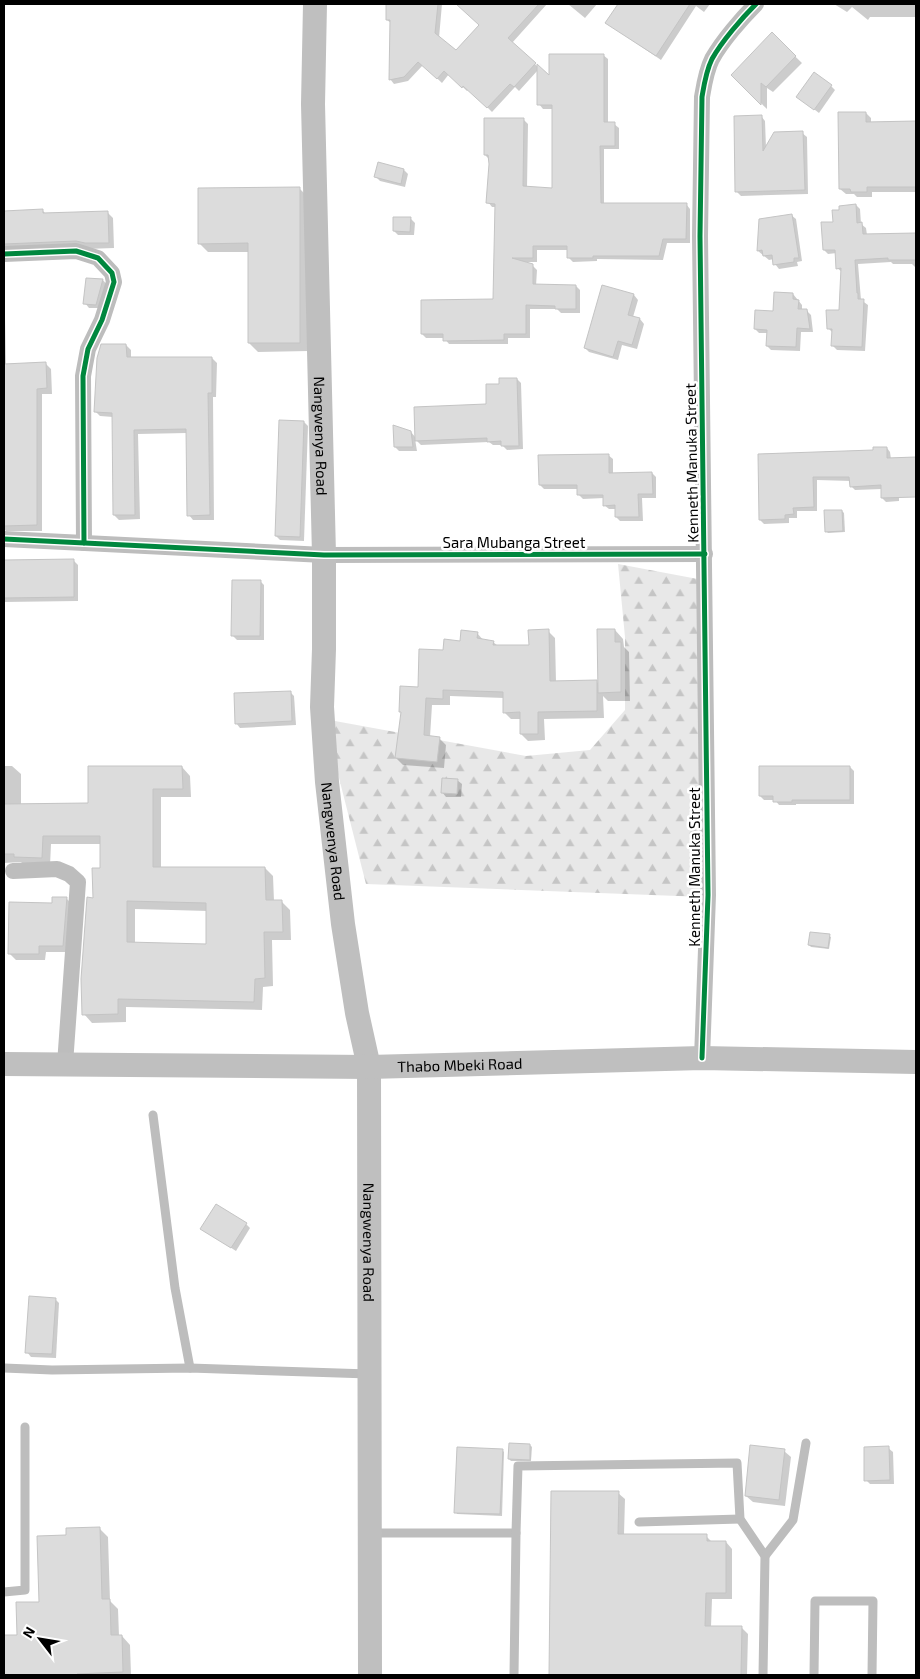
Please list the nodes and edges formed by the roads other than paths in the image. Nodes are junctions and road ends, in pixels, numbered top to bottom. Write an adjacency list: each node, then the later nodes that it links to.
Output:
1 (316, 4): 7 (main road, Nangwenya Road)
2 (756, 4): 6 (street, Kenneth Manuka Street)
3 (4, 254): 5 (street)
4 (4, 539): 5 (street, Sara Mubanga Street)
5 (84, 543): 7 (street, Sara Mubanga Street)
6 (705, 554): 7 (street, Sara Mubanga Street); 9 (street, Kenneth Manuka Street)
7 (324, 555): 13 (main road, Nangwenya Road)
8 (13, 871): 12 (street)
9 (702, 1058): 10 (main road, Thabo Mbeki Road); 13 (main road, Thabo Mbeki Road)
10 (916, 1062)
11 (4, 1064): 12 (main road, Thabo Mbeki Road)
12 (65, 1064): 13 (main road, Thabo Mbeki Road)
13 (369, 1067): 17 (main road, Nangwenya Road)
14 (153, 1115): 16 (lane)
15 (4, 1368): 16 (lane)
16 (190, 1368): 17 (lane)
17 (370, 1374): 22 (main road, Nangwenya Road)
18 (25, 1427): 25 (lane)
19 (806, 1443): 24 (lane)
20 (740, 1519): 21 (lane); 23 (lane); 24 (lane)
21 (638, 1522)
22 (370, 1533): 23 (lane); 26 (main road, Nangwenya Road)
23 (516, 1533): 27 (lane)
24 (765, 1556): 28 (lane)
25 (4, 1592)
26 (370, 1675)
27 (514, 1675)
28 (763, 1675)
29 (814, 1675): 30 (lane)
30 (872, 1675)

